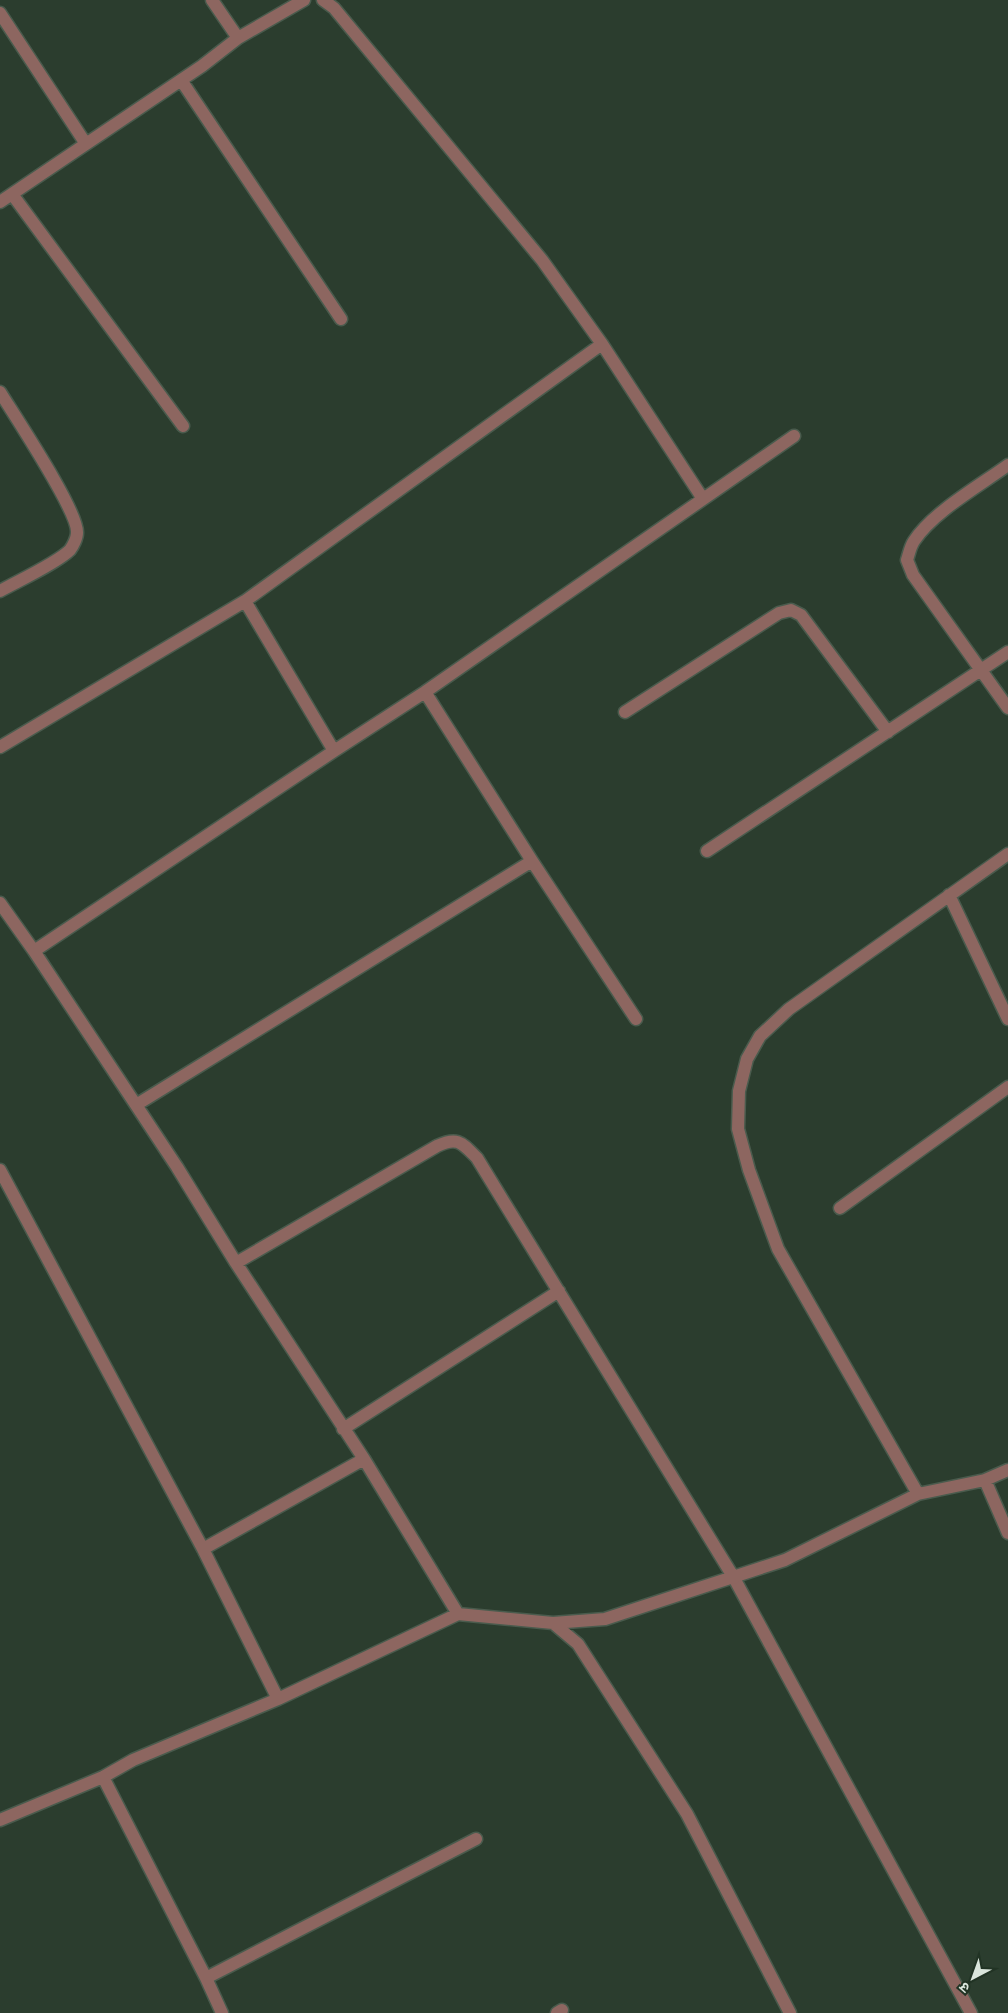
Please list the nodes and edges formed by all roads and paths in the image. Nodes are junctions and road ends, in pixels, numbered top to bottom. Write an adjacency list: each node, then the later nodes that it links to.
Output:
1 (212, 0): 5 (street)
2 (304, 0): 5 (street)
3 (322, 0): 11 (street)
4 (0, 13): 7 (street)
5 (238, 38): 6 (street)
6 (181, 80): 7 (street); 10 (street)
7 (86, 144): 8 (street)
8 (12, 194): 9 (street); 13 (street)
9 (0, 202)
10 (341, 319)
11 (602, 344): 16 (street); 18 (street)
12 (0, 392): 17 (street)
13 (183, 426)
14 (794, 436): 16 (street)
15 (1008, 465): 20 (street)
16 (703, 499): 21 (street)
17 (0, 591)
18 (245, 601): 25 (street); 26 (street)
19 (1008, 652): 20 (street)
20 (980, 670): 22 (street); 24 (street)
21 (425, 692): 26 (street); 29 (street)
22 (1008, 708)
23 (625, 712): 24 (street)
24 (888, 732): 27 (street)
25 (0, 747)
26 (334, 750): 32 (street)
27 (708, 851)
28 (1008, 854): 30 (street)
29 (532, 861): 33 (street); 36 (street)
30 (949, 895): 34 (street); 45 (street)
31 (0, 903): 32 (street)
32 (34, 951): 36 (street)
33 (636, 1019)
34 (1008, 1019)
35 (1008, 1088): 38 (street)
36 (136, 1105): 39 (street)
37 (0, 1170): 47 (street)
38 (840, 1208)
39 (236, 1263): 40 (street); 41 (street)
40 (559, 1292): 41 (street); 48 (street)
41 (344, 1429): 42 (street)
42 (364, 1458): 47 (street); 49 (street)
43 (1008, 1470): 44 (street)
44 (985, 1480): 45 (street); 46 (street)
45 (918, 1494): 48 (street)
46 (1008, 1533)
47 (203, 1549): 51 (street)
48 (734, 1578): 50 (street); 58 (street)
49 (458, 1614): 50 (street); 51 (street)
50 (554, 1623): 57 (street)
51 (278, 1699): 52 (street)
52 (102, 1777): 53 (street); 55 (street)
53 (0, 1820)
54 (476, 1839): 55 (street)
55 (206, 1978): 56 (street)
56 (222, 2013)
57 (790, 2013)
58 (971, 2013)

